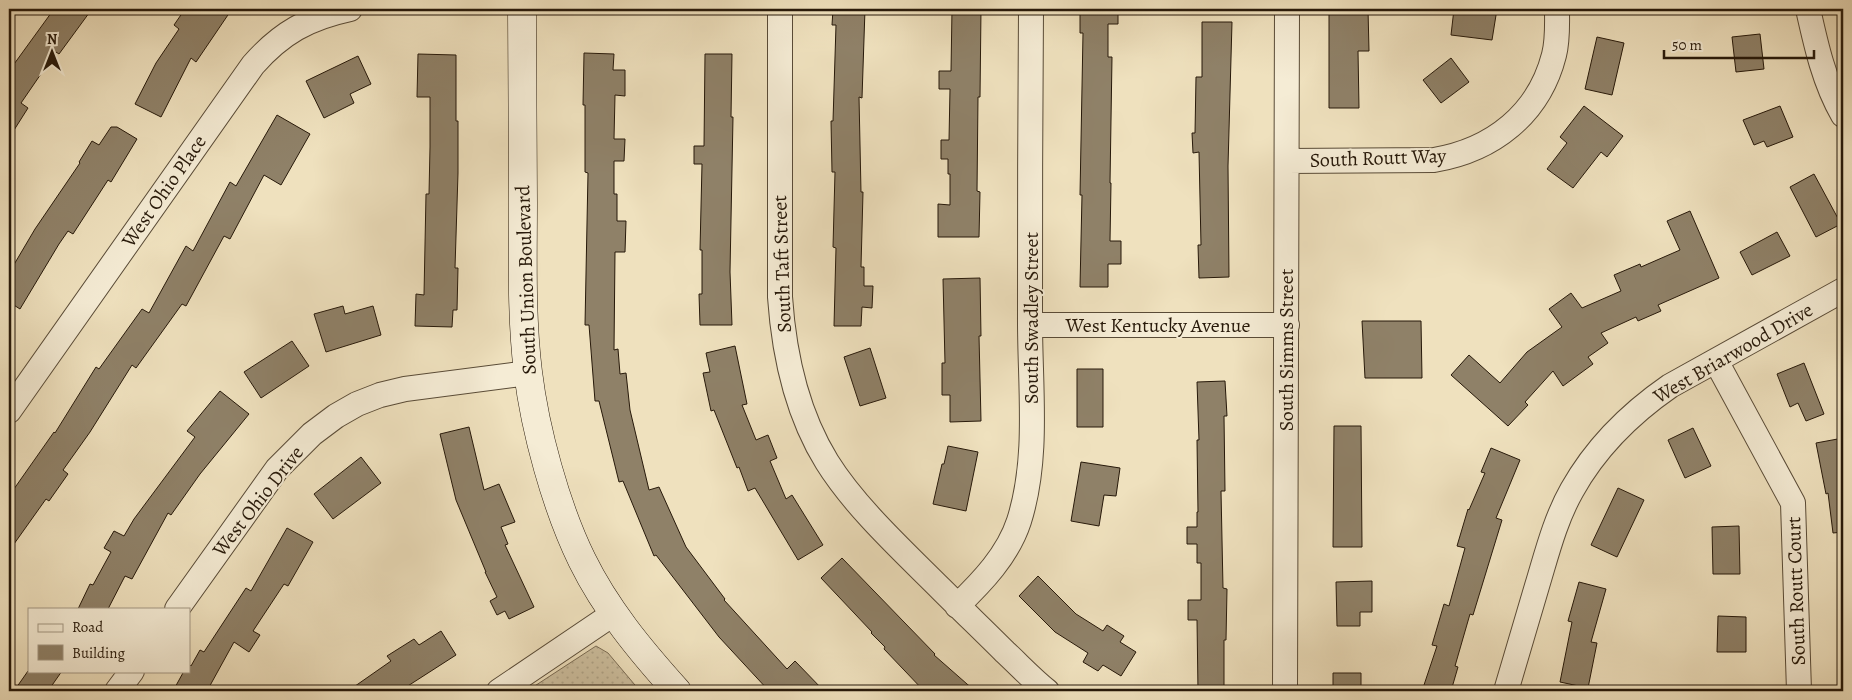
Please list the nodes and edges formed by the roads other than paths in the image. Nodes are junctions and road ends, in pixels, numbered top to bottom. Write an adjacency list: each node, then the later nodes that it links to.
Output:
1 (350, 9): 15 (street, West Ohio Place)
2 (522, 9): 14 (main road, South Union Boulevard)
3 (780, 9): 16 (street, South Taft Street)
4 (1030, 9): 11 (street, South Swadley Street)
5 (1287, 9): 9 (street, South Simms Street)
6 (1557, 9): 9 (street, South Routt Way)
7 (1808, 9): 8 (street)
8 (1843, 115)
9 (1287, 161): 12 (street, South Simms Street)
10 (1843, 290): 13 (street, West Briarwood Drive)
11 (1030, 325): 12 (street, West Kentucky Avenue); 16 (street, South Swadley Street)
12 (1286, 325): 24 (street, South Simms Street)
13 (1716, 361): 25 (street, West Briarwood Drive); 26 (street, South Routt Court)
14 (528, 373): 17 (street, West Ohio Drive); 18 (main road, South Union Boulevard)
15 (9, 411)
16 (957, 606): 23 (street, South Taft Street)
17 (178, 608)
18 (613, 614): 21 (street); 22 (main road, South Union Boulevard)
19 (131, 672): 20 (street)
20 (117, 691)
21 (499, 691)
22 (677, 691)
23 (1047, 691)
24 (1285, 691)
25 (1506, 691)
26 (1799, 691)

